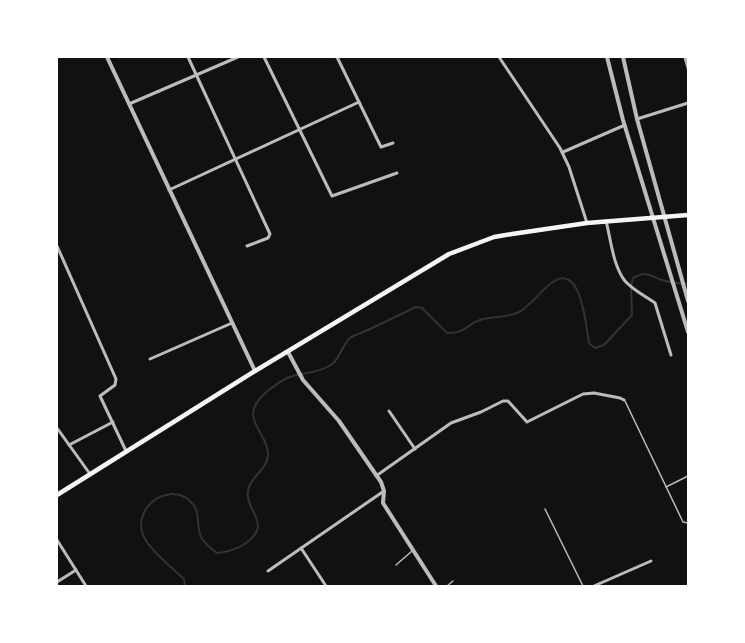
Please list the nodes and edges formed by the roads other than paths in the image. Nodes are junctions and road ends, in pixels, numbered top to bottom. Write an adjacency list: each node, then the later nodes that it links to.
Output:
1 (107, 57): 14 (street)
2 (188, 57): 11 (street)
3 (238, 57): 11 (street)
4 (264, 57): 17 (street)
5 (337, 57): 12 (street)
6 (499, 57): 19 (street)
7 (607, 57): 16 (street)
8 (622, 57): 15 (street)
9 (685, 57): 10 (street)
10 (688, 68)
11 (197, 74): 14 (street); 20 (street)
12 (358, 102): 17 (street); 18 (street)
13 (688, 103): 15 (street)
14 (129, 104): 22 (street)
15 (637, 119): 24 (street)
16 (625, 125): 19 (street); 25 (street)
17 (299, 128): 20 (street); 21 (street)
18 (393, 143)
19 (563, 152): 27 (street)
20 (236, 159): 22 (street); 29 (street)
21 (397, 173)
22 (169, 190): 31 (street)
23 (688, 215): 24 (main road)
24 (664, 217): 25 (main road); 30 (street)
25 (652, 218): 26 (main road); 32 (street)
26 (606, 221): 27 (main road); 34 (street)
27 (587, 223): 33 (main road)
28 (57, 246): 39 (street)
29 (247, 246)
30 (688, 301)
31 (232, 323): 35 (street); 36 (street)
32 (688, 332)
33 (288, 352): 36 (main road); 45 (street)
34 (671, 355)
35 (150, 359)
36 (255, 371): 43 (main road)
37 (624, 400): 42 (street); 47 (lane)
38 (388, 411): 42 (street)
39 (113, 422): 41 (street); 43 (street)
40 (57, 428): 41 (street)
41 (69, 446): 44 (street)
42 (415, 449): 45 (street)
43 (126, 452): 44 (main road)
44 (90, 474): 49 (main road)
45 (376, 476): 48 (street)
46 (688, 476): 47 (lane)
47 (666, 486): 51 (lane)
48 (384, 491): 53 (street); 54 (street)
49 (57, 495)
50 (545, 509): 65 (lane)
51 (688, 523)
52 (57, 540): 57 (street)
53 (301, 548): 58 (street); 62 (street)
54 (413, 550): 56 (lane); 63 (street)
55 (652, 561): 66 (street)
56 (396, 565)
57 (76, 570): 60 (street); 61 (street)
58 (268, 571)
59 (453, 581): 64 (lane)
60 (57, 582)
61 (86, 586)
62 (326, 586)
63 (436, 586)
64 (446, 586)
65 (583, 586)
66 (594, 586)

